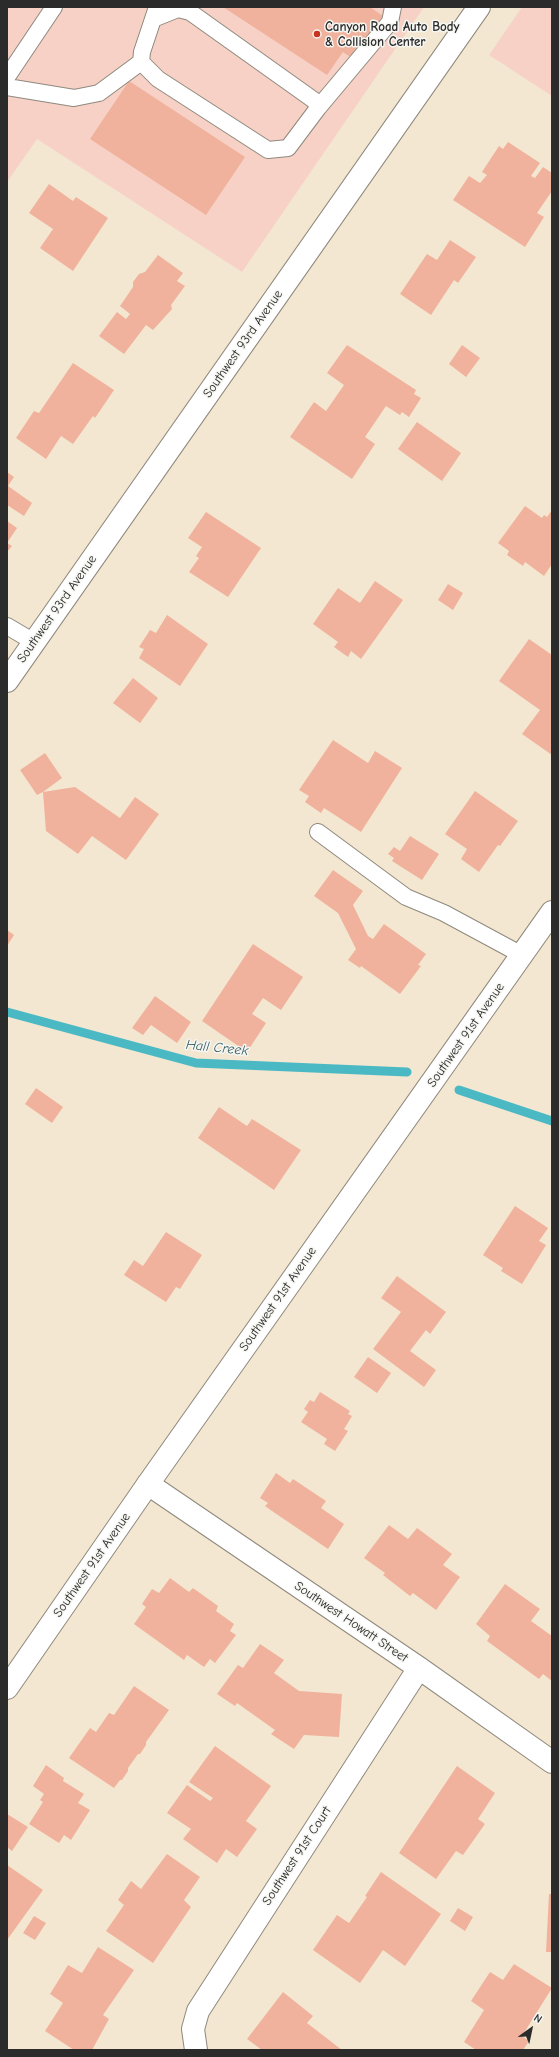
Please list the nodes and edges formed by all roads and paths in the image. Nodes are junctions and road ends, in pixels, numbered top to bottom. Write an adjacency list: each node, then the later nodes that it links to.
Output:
1 (54, 7): 6 (lane)
2 (393, 7): 8 (lane)
3 (479, 7): 10 (street, Southwest 93rd Avenue)
4 (155, 13): 5 (lane); 8 (lane)
5 (141, 62): 7 (lane); 8 (lane)
6 (7, 77)
7 (7, 87)
8 (318, 108)
9 (7, 626): 10 (lane)
10 (34, 642): 11 (street, Southwest 93rd Avenue)
11 (7, 681)
12 (318, 832): 14 (lane)
13 (552, 912): 14 (street, Southwest 91st Avenue)
14 (522, 955): 15 (street, Southwest 91st Avenue)
15 (148, 1484): 16 (street, Southwest Howatt Street); 17 (street, Southwest 91st Avenue)
16 (418, 1668): 18 (street, Southwest Howatt Street); 19 (street, Southwest 91st Court)
17 (7, 1688)
18 (552, 1762)
19 (196, 2050)

